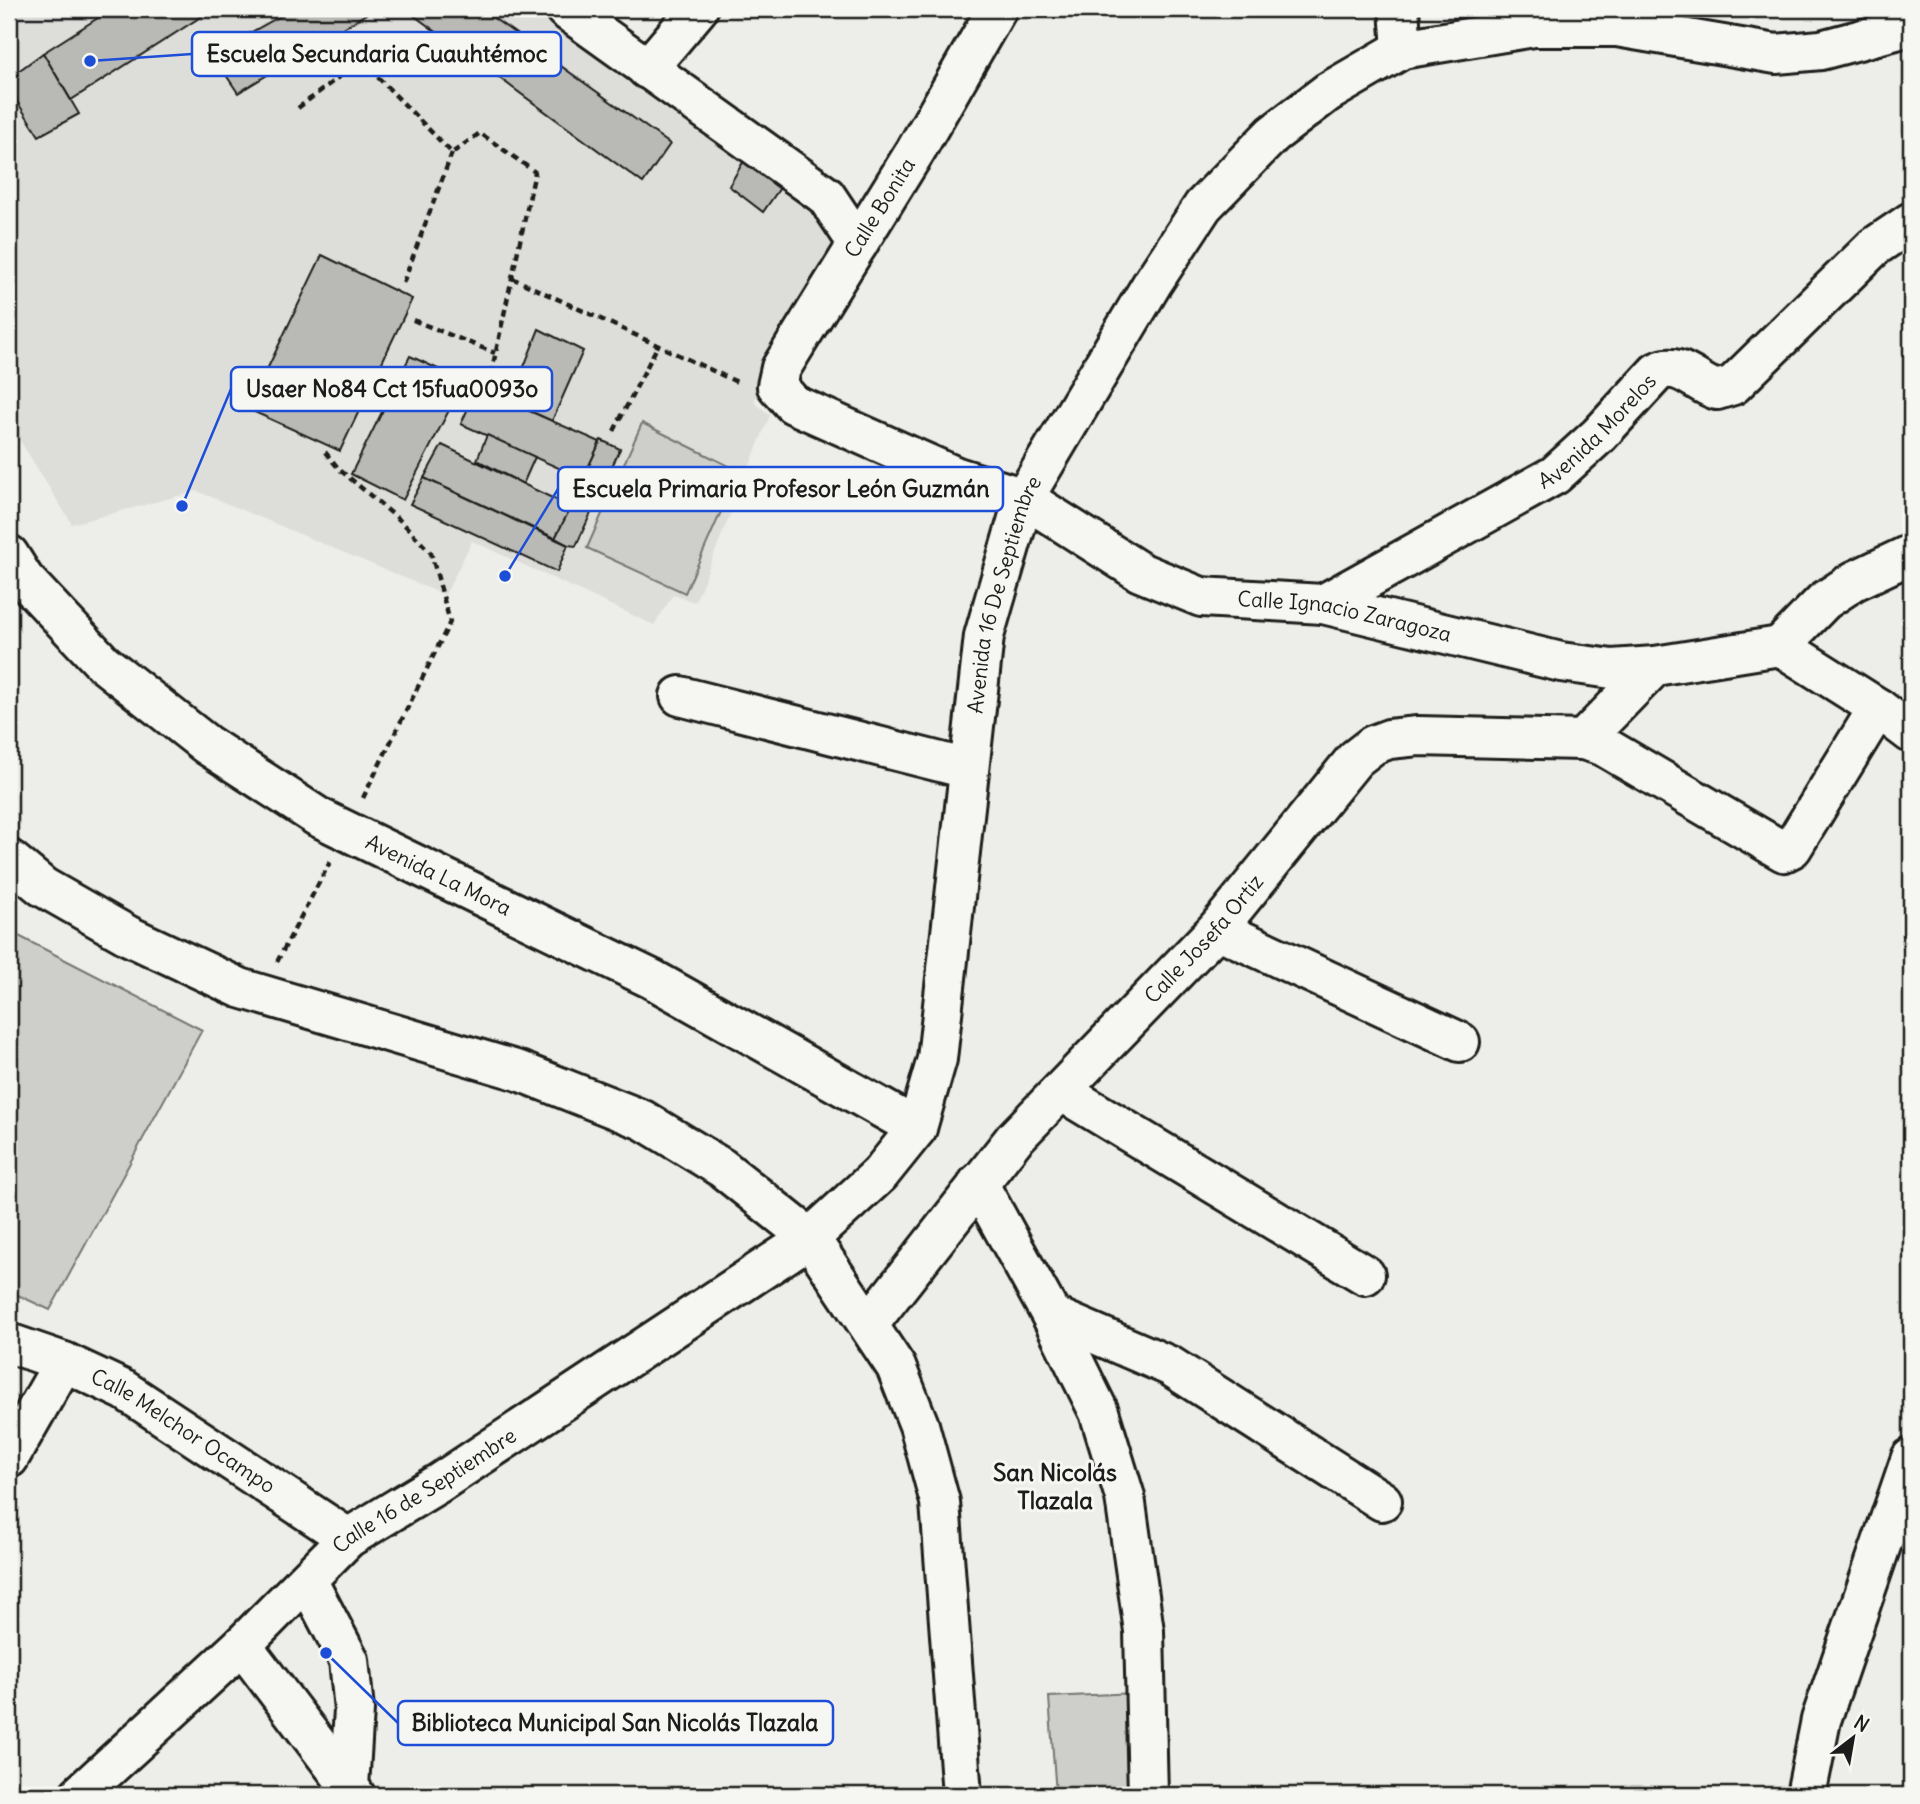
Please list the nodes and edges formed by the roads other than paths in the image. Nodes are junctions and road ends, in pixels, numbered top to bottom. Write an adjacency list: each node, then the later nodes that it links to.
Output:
1 (565, 9): 7 (street)
2 (698, 9): 7 (street)
3 (998, 9): 9 (street, Calle Bonita)
4 (1399, 9): 6 (street)
5 (1911, 26): 6 (street, Avenida 16 De Septiembre)
6 (1402, 50): 11 (street, Avenida 16 De Septiembre)
7 (647, 69): 9 (street)
8 (1911, 222): 14 (street, Avenida Morelos)
9 (858, 244): 10 (street, Calle Bonita)
10 (793, 404): 11 (street, Calle Ignacio Zaragoza)
11 (1024, 498): 14 (street, Calle Ignacio Zaragoza); 21 (street, Avenida 16 De Septiembre)
12 (1911, 554): 15 (street)
13 (9, 555): 26 (street, Avenida La Mora)
14 (1323, 604): 16 (street, Calle Ignacio Zaragoza)
15 (1780, 646): 16 (street, Calle Ignacio Zaragoza); 18 (street)
16 (1656, 666): 20 (street)
17 (680, 695): 21 (street)
18 (1878, 708): 19 (street); 20 (street, Calle Josefa Ortiz)
19 (1911, 733)
20 (1583, 740): 23 (street, Calle Josefa Ortiz)
21 (968, 769): 26 (street, Avenida 16 De Septiembre)
22 (9, 859): 28 (street)
23 (1217, 929): 24 (street); 25 (street, Calle Josefa Ortiz)
24 (1460, 1042)
25 (1061, 1090): 27 (street, Calle Josefa Ortiz); 29 (street)
26 (917, 1128): 28 (street, Avenida 16 De Septiembre)
27 (978, 1183): 30 (street); 31 (street, Calle Josefa Ortiz)
28 (810, 1238): 31 (street); 37 (street, Calle 16 de Septiembre)
29 (1365, 1275)
30 (1051, 1315): 36 (street); 43 (street)
31 (869, 1324): 42 (street)
32 (9, 1343): 33 (street, Calle Melchor Ocampo)
33 (64, 1362): 34 (street); 37 (street, Calle Melchor Ocampo)
34 (9, 1458)
35 (1911, 1458): 44 (street)
36 (1382, 1502)
37 (348, 1538): 38 (street, Calle 16 de Septiembre)
38 (307, 1580): 39 (street, Calle 16 de Septiembre); 40 (street)
39 (242, 1645): 40 (street); 41 (street, Calle 16 de Septiembre)
40 (352, 1791)
41 (79, 1795)
42 (962, 1795)
43 (1148, 1795)
44 (1805, 1795)

